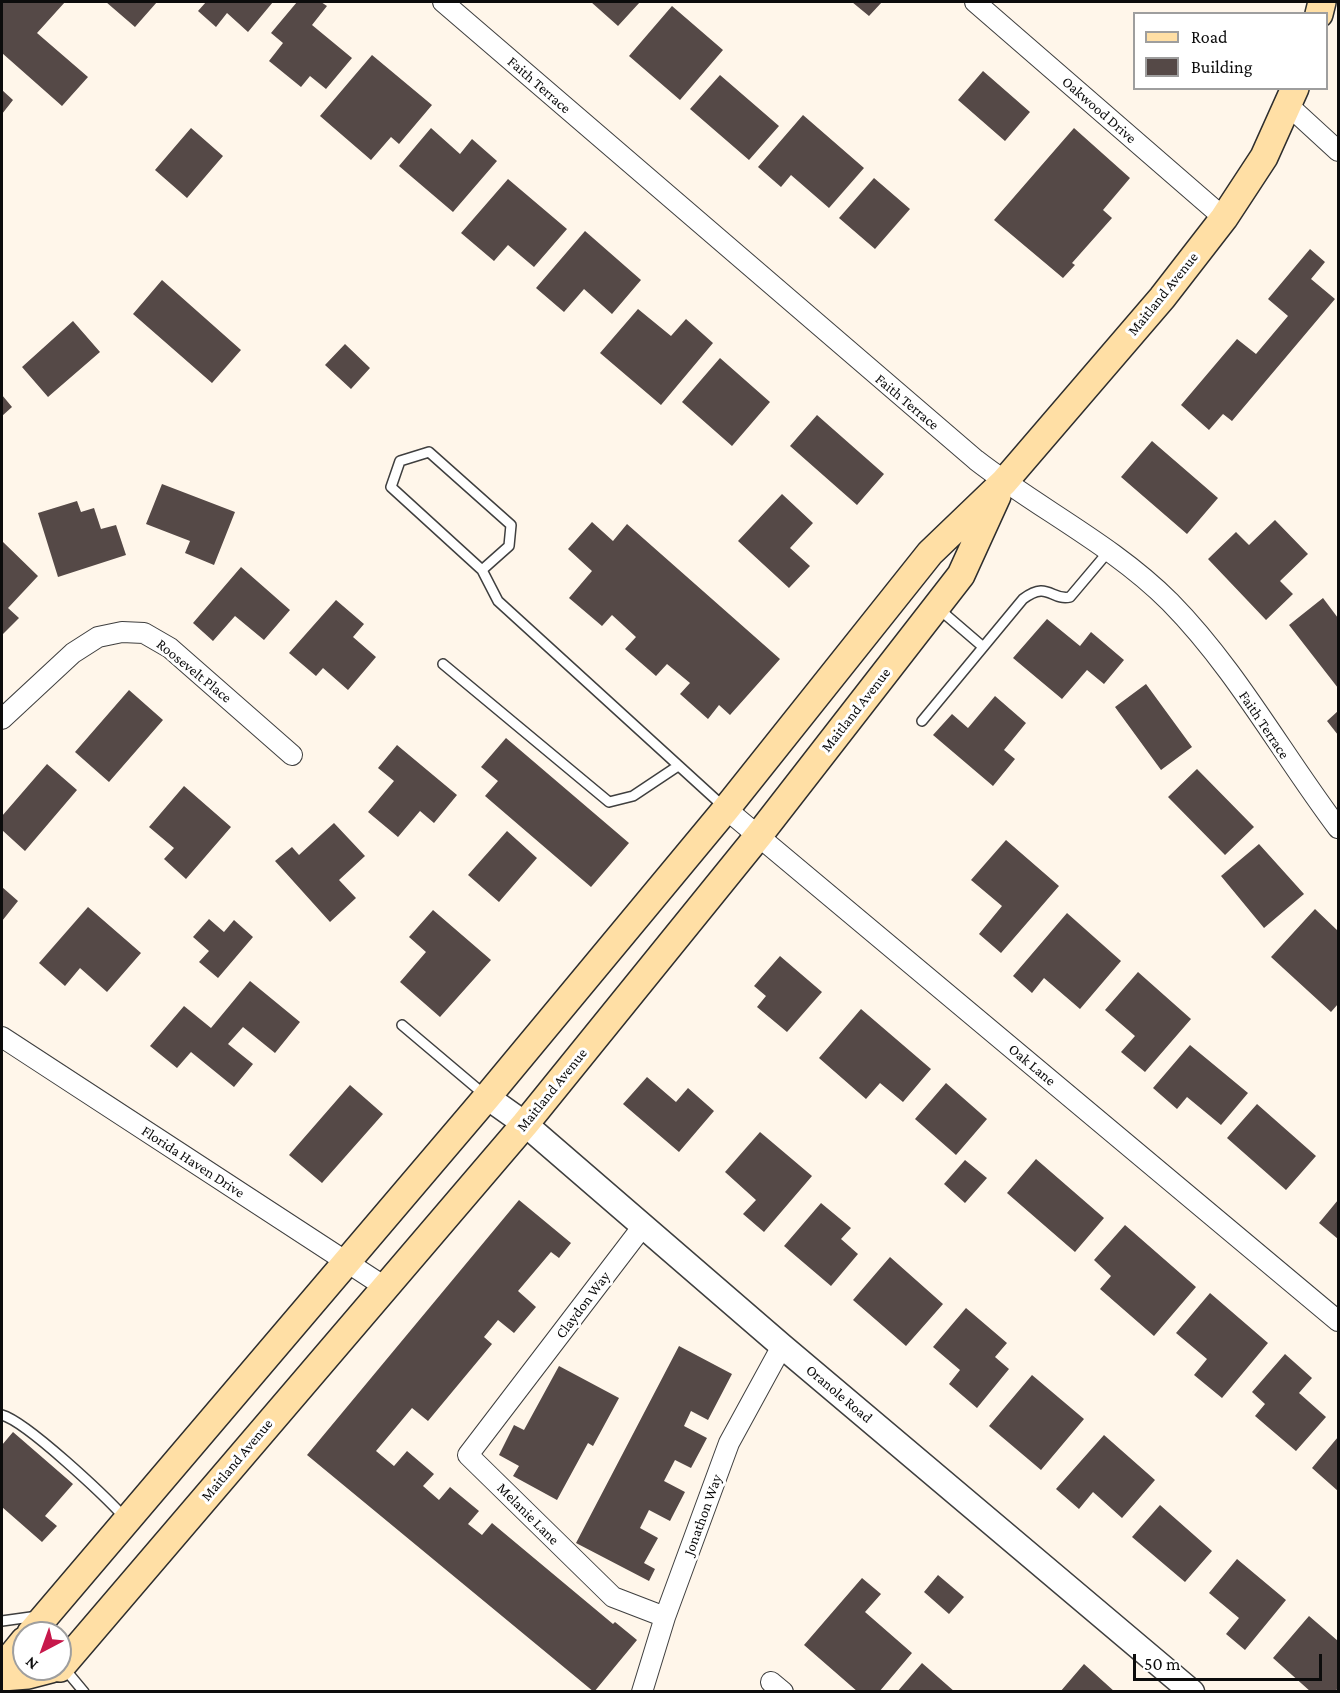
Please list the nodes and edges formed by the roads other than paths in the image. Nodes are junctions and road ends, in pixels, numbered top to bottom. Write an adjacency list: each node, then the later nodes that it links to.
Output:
1 (443, 2): 6 (street, Faith Terrace)
2 (975, 2): 5 (street, Oakwood Drive)
3 (1292, 97): 4 (street); 5 (main road, Maitland Avenue)
4 (1338, 151)
5 (1224, 218): 6 (main road, Maitland Avenue)
6 (1004, 482): 7 (street, Faith Terrace); 9 (main road, Maitland Avenue); 16 (main road, Maitland Avenue)
7 (1108, 552): 10 (lane); 17 (street, Faith Terrace)
8 (483, 570): 8 (lane); 15 (lane)
9 (936, 607): 10 (lane); 18 (main road, Maitland Avenue)
10 (982, 646): 13 (lane)
11 (442, 664): 15 (lane)
12 (2, 720): 14 (street, Roosevelt Place)
13 (922, 721)
14 (292, 755)
15 (678, 766): 16 (lane)
16 (726, 808): 18 (street, Oak Lane); 21 (main road, Maitland Avenue)
17 (1338, 828)
18 (759, 835): 22 (main road, Maitland Avenue); 26 (street, Oak Lane)
19 (402, 1025): 21 (lane)
20 (2, 1037): 24 (street, Florida Haven Drive)
21 (488, 1097): 22 (street, Oranole Road); 24 (main road, Maitland Avenue)
22 (525, 1124): 23 (street, Oranole Road); 25 (main road, Maitland Avenue)
23 (643, 1226): 27 (street, Oranole Road); 28 (street, Claydon Way)
24 (346, 1262): 25 (street, Florida Haven Drive); 30 (main road, Maitland Avenue)
25 (385, 1287): 33 (main road, Maitland Avenue)
26 (1338, 1321)
27 (782, 1346): 31 (street, Jonathon Way); 39 (street, Oranole Road)
28 (524, 1383): 31 (street, Melanie Lane)
29 (2, 1415): 30 (lane)
30 (127, 1520): 32 (main road, Maitland Avenue)
31 (665, 1617): 38 (street, Jonathon Way)
32 (42, 1621)
33 (72, 1652)
34 (12, 1656): 35 (main road)
35 (2, 1668)
36 (72, 1681): 37 (lane)
37 (84, 1692)
38 (642, 1692)
39 (1192, 1692)

